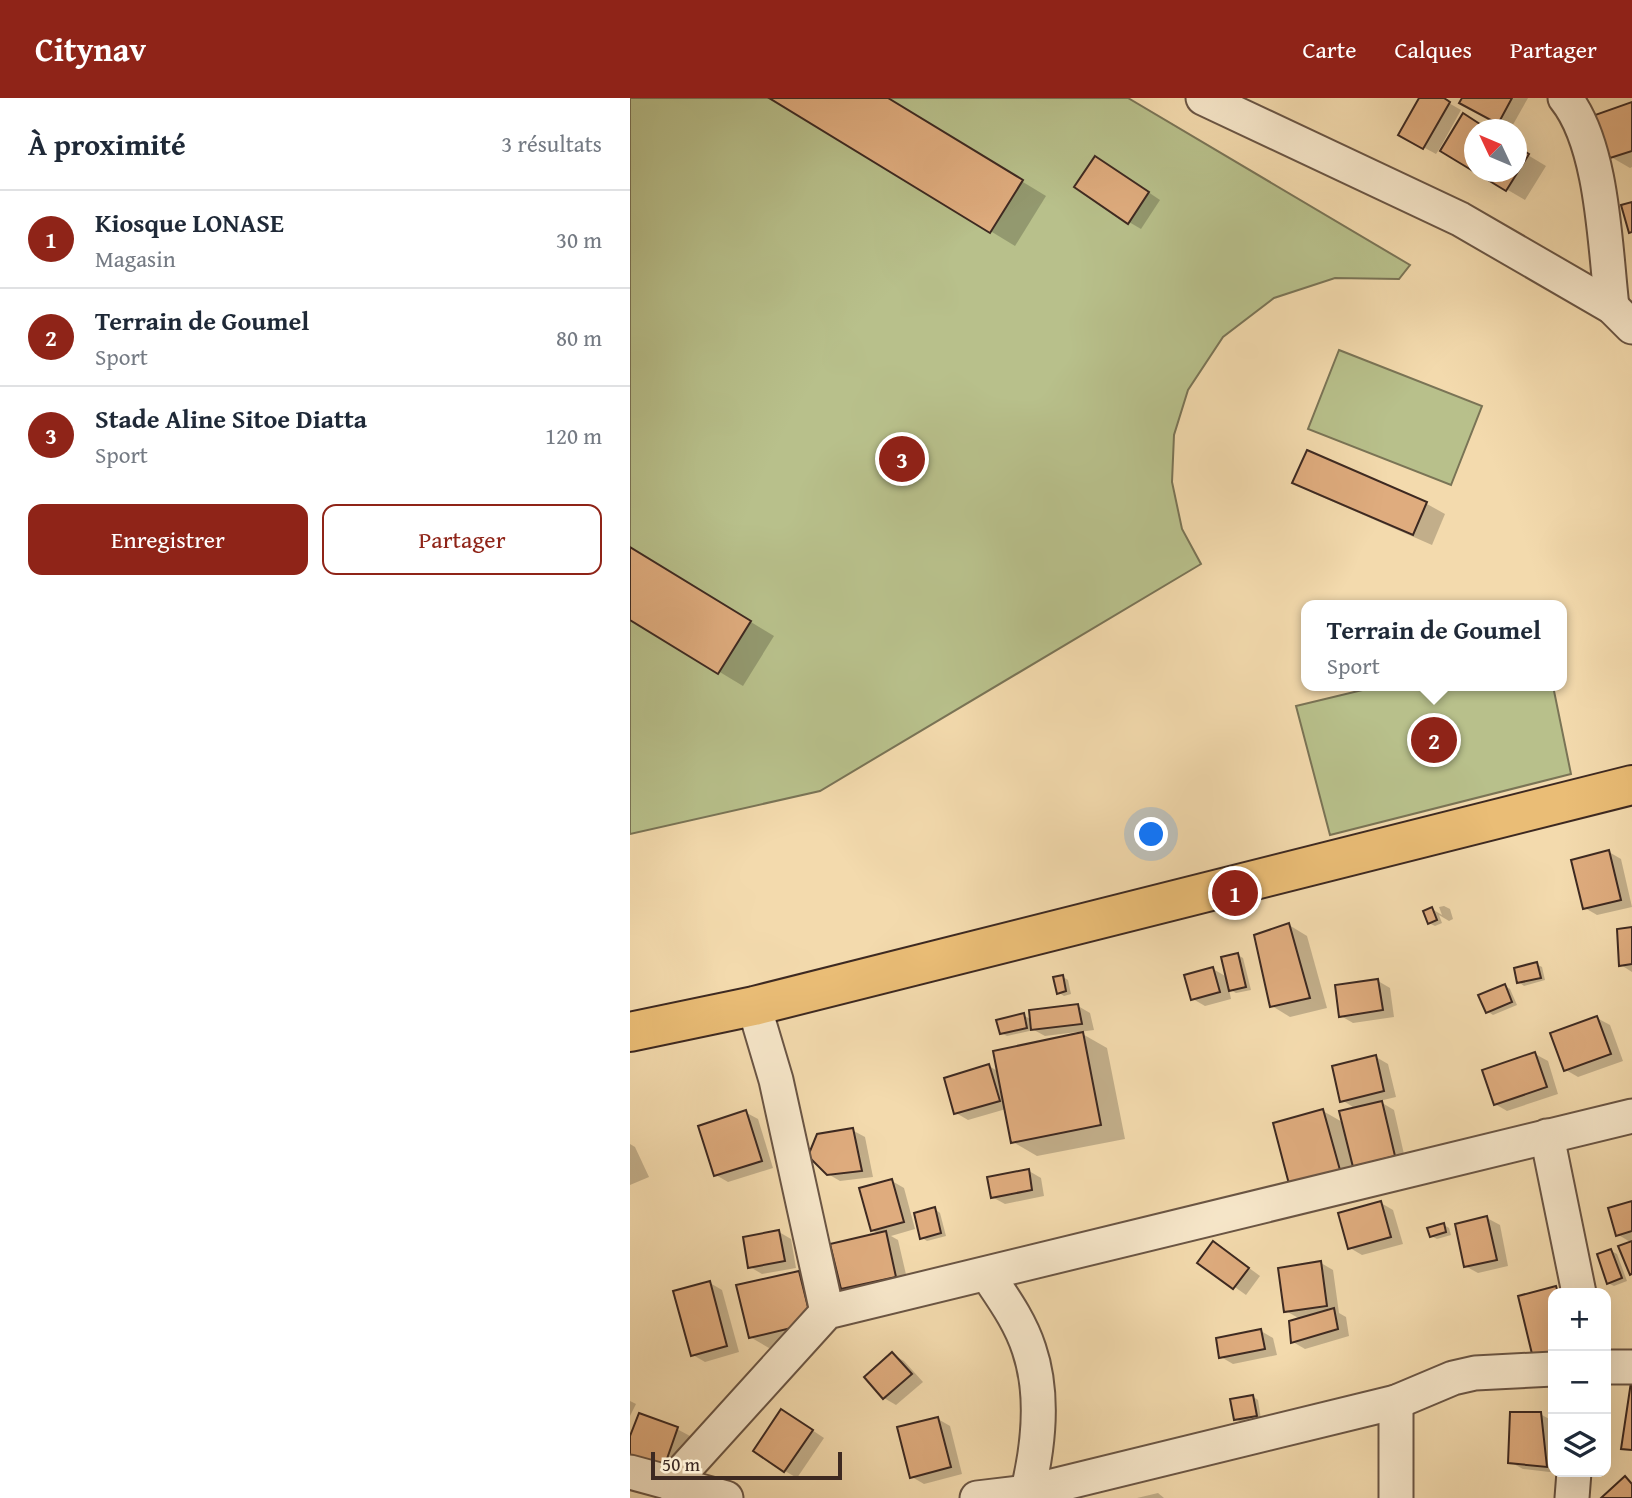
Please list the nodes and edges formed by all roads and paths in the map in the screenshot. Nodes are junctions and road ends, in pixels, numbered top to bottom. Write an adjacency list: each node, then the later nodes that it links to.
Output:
1 (1203, 98): 3 (street)
2 (1565, 98): 3 (street)
3 (1622, 317)
4 (1632, 785): 5 (main road)
5 (754, 1006): 6 (main road); 11 (street)
6 (630, 1032)
7 (1632, 1116): 8 (street)
8 (1547, 1136): 9 (street); 10 (street)
9 (986, 1274): 11 (street); 17 (street)
10 (1578, 1288)
11 (827, 1312): 16 (street)
12 (1548, 1369): 13 (street)
13 (1396, 1402): 17 (street); 20 (street)
14 (630, 1472): 16 (street)
15 (1574, 1477): 21 (street)
16 (671, 1484): 18 (street)
17 (1027, 1495): 19 (street)
18 (726, 1498)
19 (977, 1498)
20 (1396, 1498)
21 (1572, 1498)

